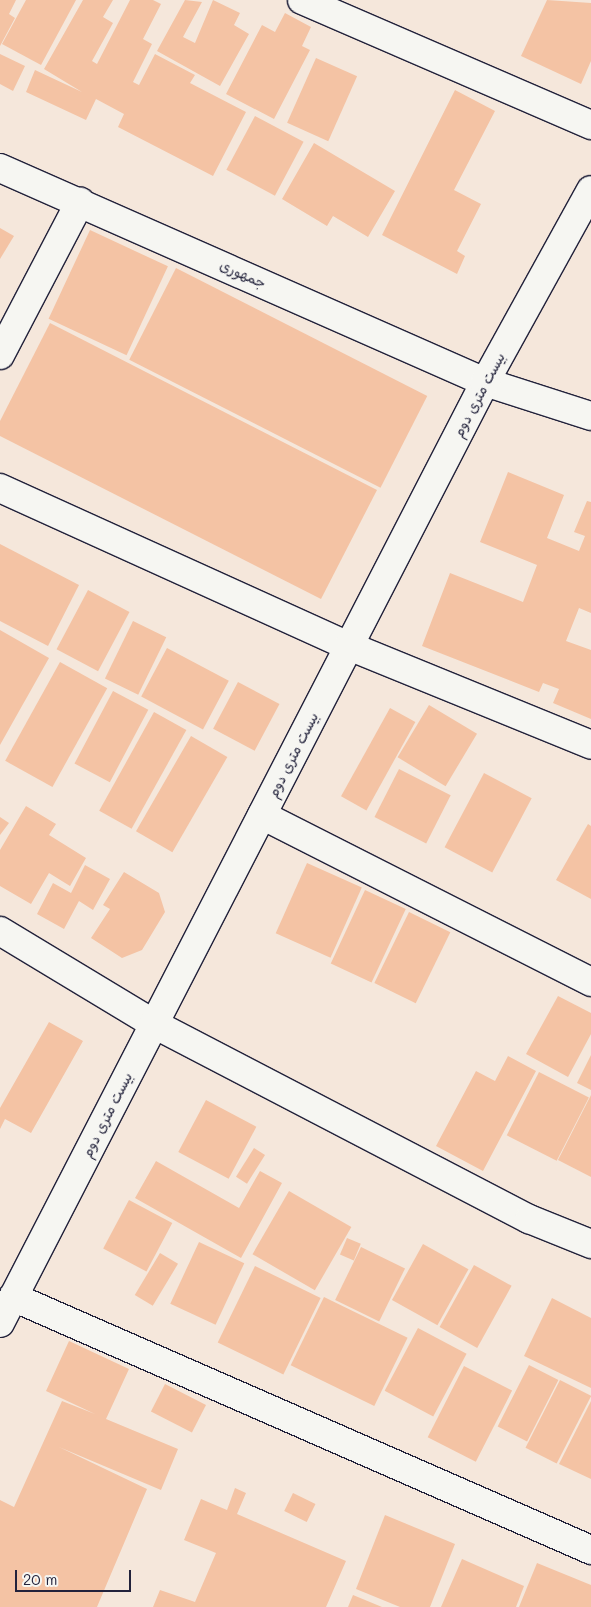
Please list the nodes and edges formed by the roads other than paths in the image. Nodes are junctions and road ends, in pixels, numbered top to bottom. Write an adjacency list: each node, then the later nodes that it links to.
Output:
1 (312, 2): 2 (street)
2 (591, 125)
3 (0, 168): 5 (street, جمهوری)
4 (591, 190): 7 (street, بیست متری دوم)
5 (80, 202): 6 (street); 7 (street, جمهوری)
6 (0, 355)
7 (485, 382): 8 (street, جمهوری); 10 (street, بیست متری دوم)
8 (591, 416)
9 (0, 488): 10 (street)
10 (349, 646): 11 (street); 12 (street, بیست متری دوم)
11 (591, 745)
12 (262, 815): 14 (street); 15 (street, بیست متری دوم)
13 (0, 931): 15 (street)
14 (591, 982)
15 (154, 1024): 16 (street); 17 (street, بیست متری دوم)
16 (591, 1244)
17 (13, 1297): 18 (street, بیست متری دوم); 19 (street)
18 (0, 1323)
19 (591, 1550)

